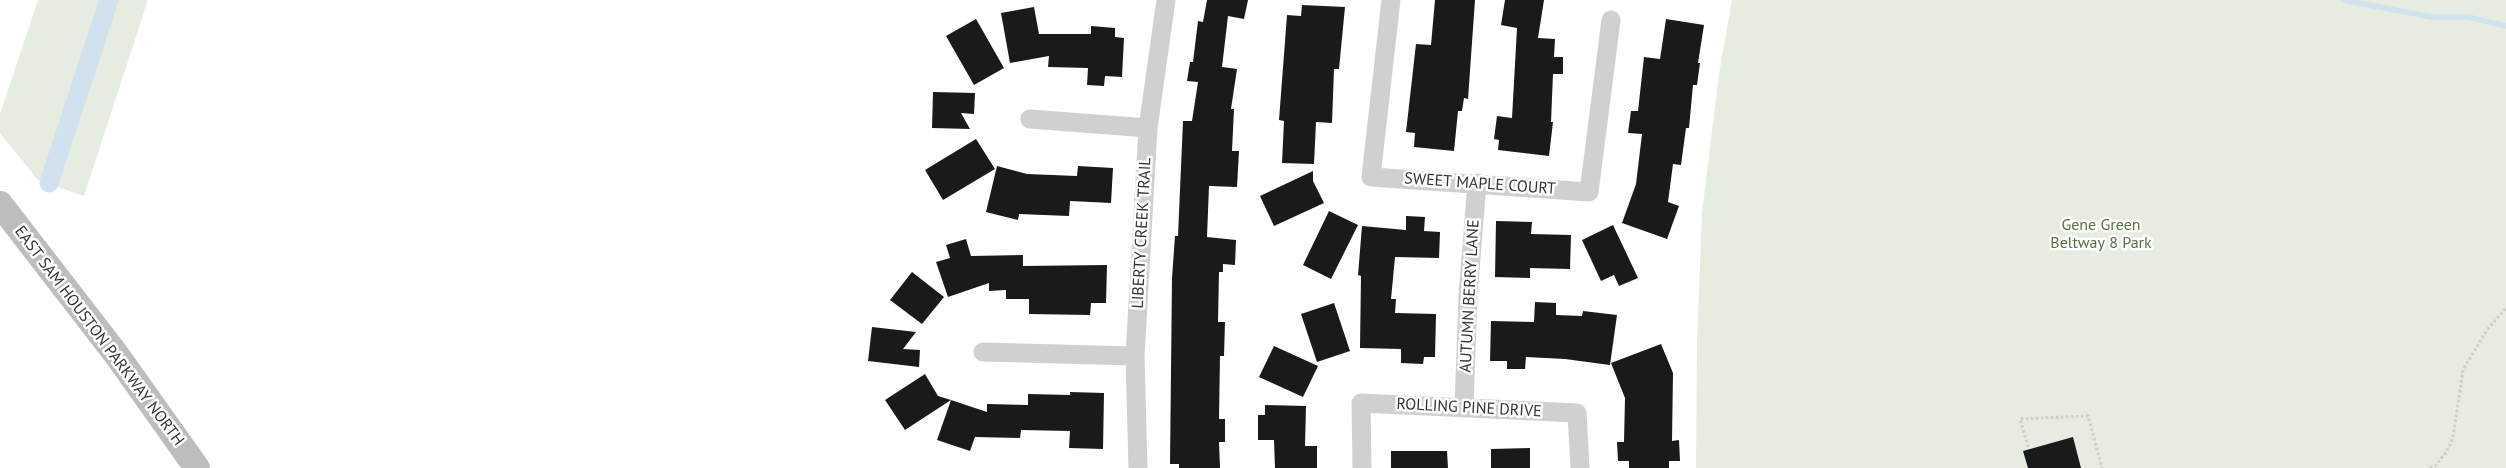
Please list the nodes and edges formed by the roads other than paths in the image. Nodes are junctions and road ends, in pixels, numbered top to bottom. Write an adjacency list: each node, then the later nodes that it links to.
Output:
1 (1166, 0): 5 (street, LIBERTY CREEK TRAIL)
2 (1391, 0): 6 (street, SWEET MAPLE COURT)
3 (1610, 20): 6 (street, SWEET MAPLE COURT)
4 (1030, 120): 5 (street)
5 (1148, 128): 9 (street, LIBERTY CREEK TRAIL)
6 (1477, 183): 10 (street, AUTUMN BERRY LANE)
7 (0, 204): 11 (main road, EAST SAM HOUSTON PARKWAY NORTH)
8 (984, 352): 9 (street)
9 (1135, 356): 12 (street, LIBERTY CREEK TRAIL)
10 (1464, 408): 13 (street, ROLLING PINE DRIVE); 14 (street, ROLLING PINE DRIVE)
11 (197, 468)
12 (1138, 468)
13 (1362, 468)
14 (1580, 468)

